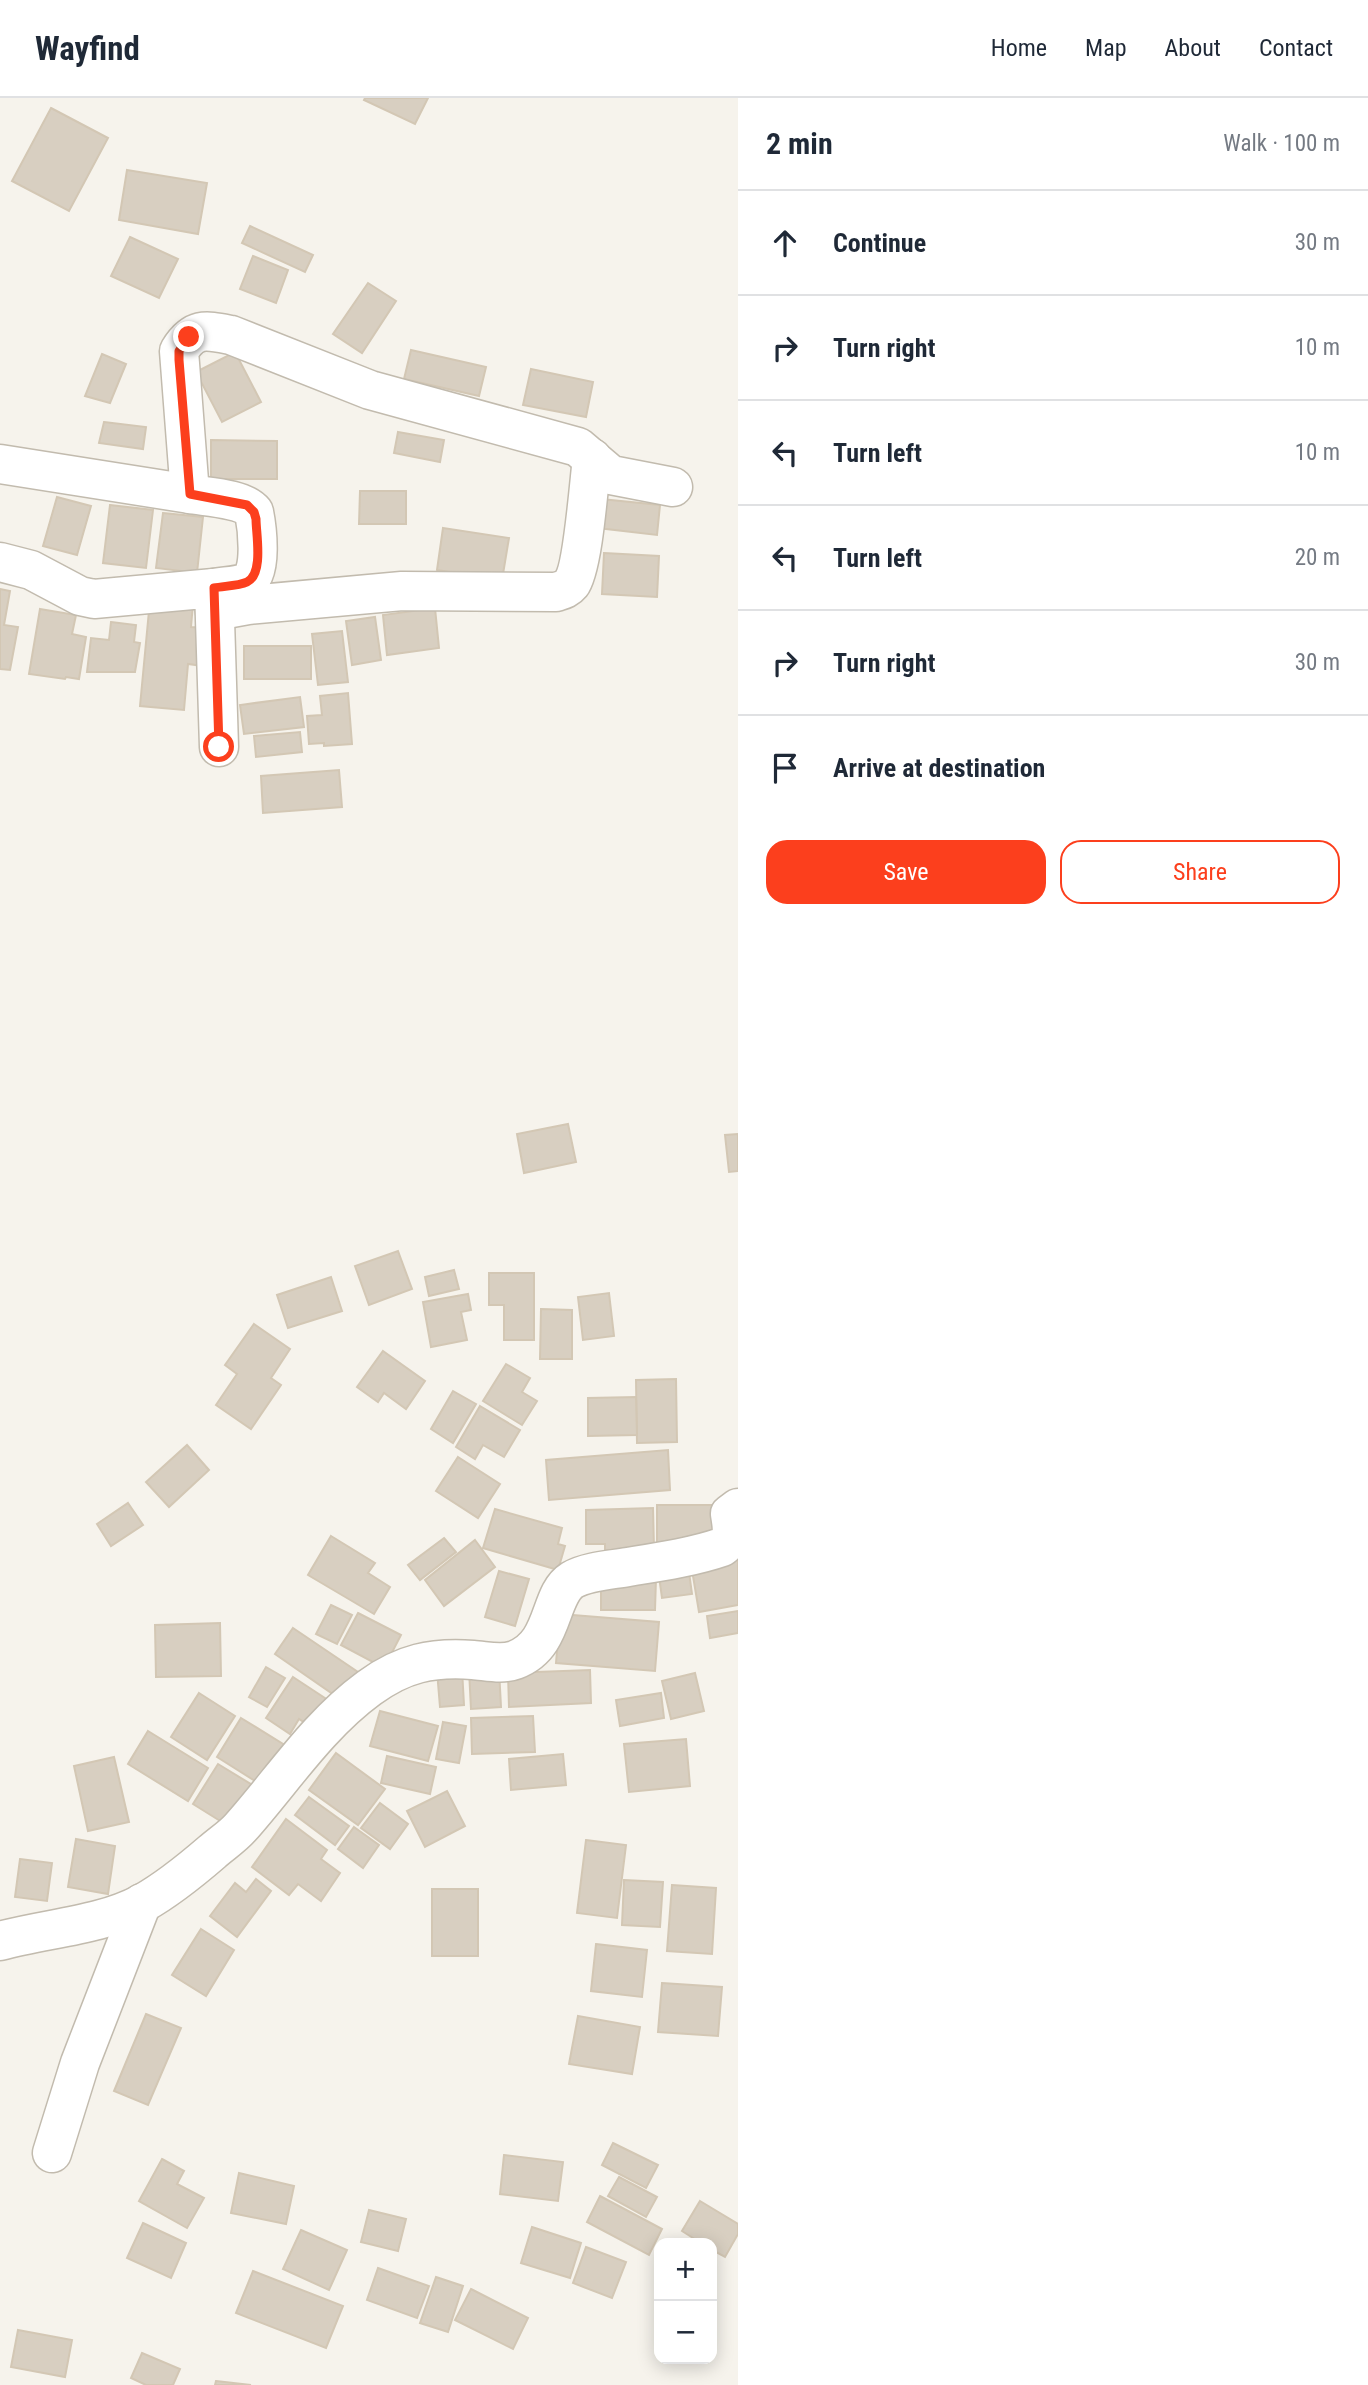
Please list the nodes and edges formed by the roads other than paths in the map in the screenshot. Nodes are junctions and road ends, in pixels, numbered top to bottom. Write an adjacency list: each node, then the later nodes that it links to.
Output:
1 (592, 458): 3 (street); 4 (street); 6 (street)
2 (0, 464): 4 (street)
3 (673, 487)
4 (190, 494): 6 (street)
5 (0, 562): 6 (street)
6 (214, 599): 7 (street)
7 (219, 747)
8 (738, 1508): 9 (street)
9 (142, 1903): 10 (street); 11 (street)
10 (0, 1941)
11 (52, 2153)

